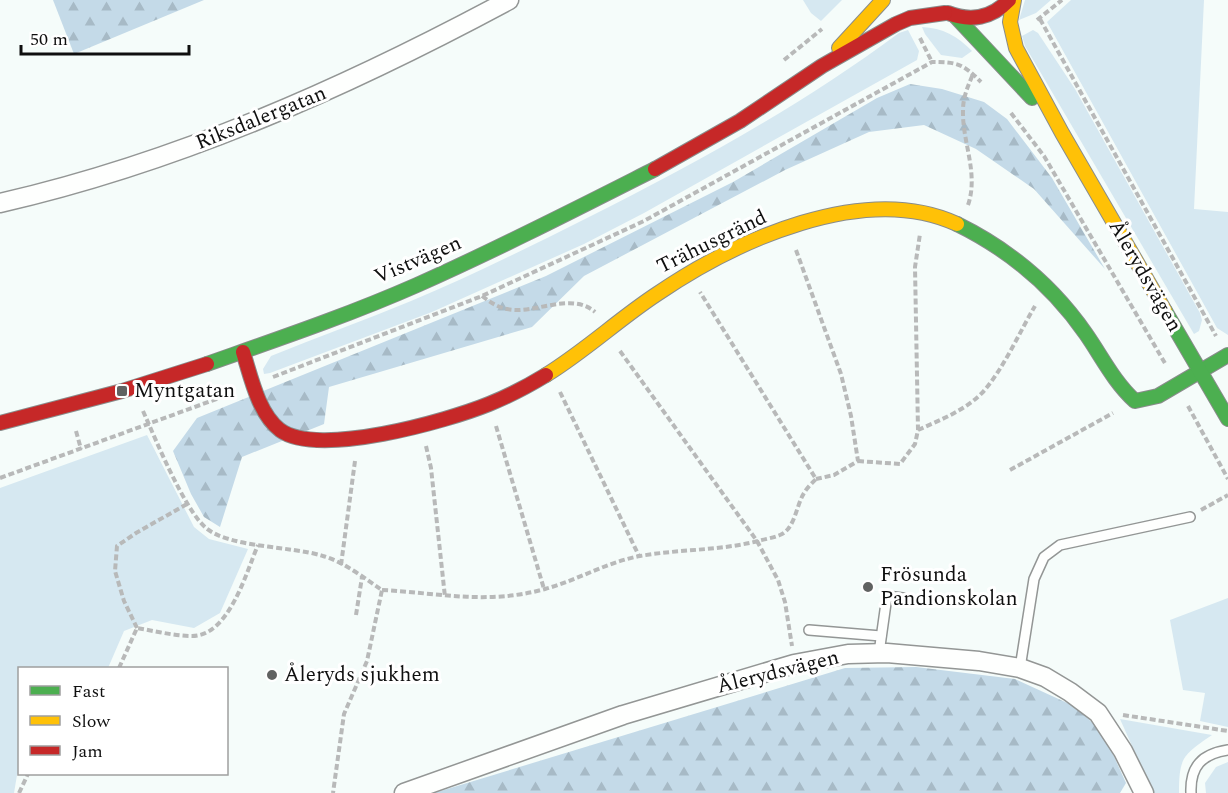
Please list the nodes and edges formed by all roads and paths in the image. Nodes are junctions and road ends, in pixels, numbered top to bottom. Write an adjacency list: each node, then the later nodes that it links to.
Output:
1 (509, 0): 13 (street, Riksdalergatan)
2 (883, 0): 10 (main road, Vistvägen)
3 (931, 0): 7 (main road, Ålerydsvägen)
4 (1009, 0): 7 (main road, Vistvägen)
5 (1014, 0): 12 (main road, Ålerydsvägen)
6 (1062, 0): 22 (path)
7 (951, 15): 10 (main road, Vistvägen); 12 (main road, Ålerydsvägen)
8 (824, 27): 9 (path)
9 (784, 61)
10 (822, 66): 21 (main road, Vistvägen)
11 (973, 74): 15 (path)
12 (1062, 133): 23 (main road, Ålerydsvägen)
13 (0, 203)
14 (924, 212): 15 (main road, Trähusgränd); 16 (main road, Trähusgränd); 31 (path)
15 (961, 225): 18 (main road, Trähusgränd)
16 (788, 229): 17 (main road, Trähusgränd); 35 (path)
17 (688, 274): 20 (main road, Trähusgränd); 37 (path)
18 (1047, 284): 25 (main road, Trähusgränd); 31 (path)
19 (482, 296): 20 (path)
20 (605, 331): 24 (main road, Trähusgränd); 41 (path)
21 (243, 352): 29 (main road, Vistvägen); 33 (main road, Trähusgränd)
22 (1227, 355): 23 (main road)
23 (1200, 371): 25 (main road); 28 (main road, Ålerydsvägen)
24 (551, 373): 26 (main road, Trähusgränd); 43 (path)
25 (1135, 401): 36 (path)
26 (490, 403): 30 (main road, Trähusgränd); 47 (path)
27 (143, 411): 39 (path)
28 (1228, 419)
29 (0, 423)
30 (422, 425): 33 (main road, Trähusgränd); 48 (path)
31 (918, 430): 35 (path)
32 (76, 431): 34 (path)
33 (358, 437): 44 (path)
34 (81, 449)
35 (858, 461): 37 (path)
36 (1010, 470)
37 (816, 479): 41 (path)
38 (1228, 495): 40 (path)
39 (187, 504): 42 (path); 51 (path)
40 (1190, 517): 56 (lane)
41 (756, 541): 43 (path); 54 (path)
42 (258, 546): 44 (path); 51 (path)
43 (639, 556): 47 (path)
44 (341, 565): 45 (path)
45 (362, 577): 46 (path); 50 (path)
46 (382, 590): 48 (path); 62 (path)
47 (544, 590): 48 (path)
48 (445, 597)
49 (910, 599): 53 (lane)
50 (356, 615)
51 (136, 628): 55 (path)
52 (809, 630): 53 (lane)
53 (880, 644): 54 (street, Ålerydsvägen); 56 (street, Ålerydsvägen)
54 (794, 664): 63 (street, Ålerydsvägen)
55 (121, 667)
56 (1020, 668): 57 (street, Ålerydsvägen)
57 (1098, 713): 58 (path); 64 (street, Ålerydsvägen)
58 (1228, 731)
59 (1228, 750): 65 (lane)
60 (28, 775): 61 (path)
61 (19, 793)
62 (333, 793)
63 (404, 793)
64 (1144, 793)
65 (1191, 793)

